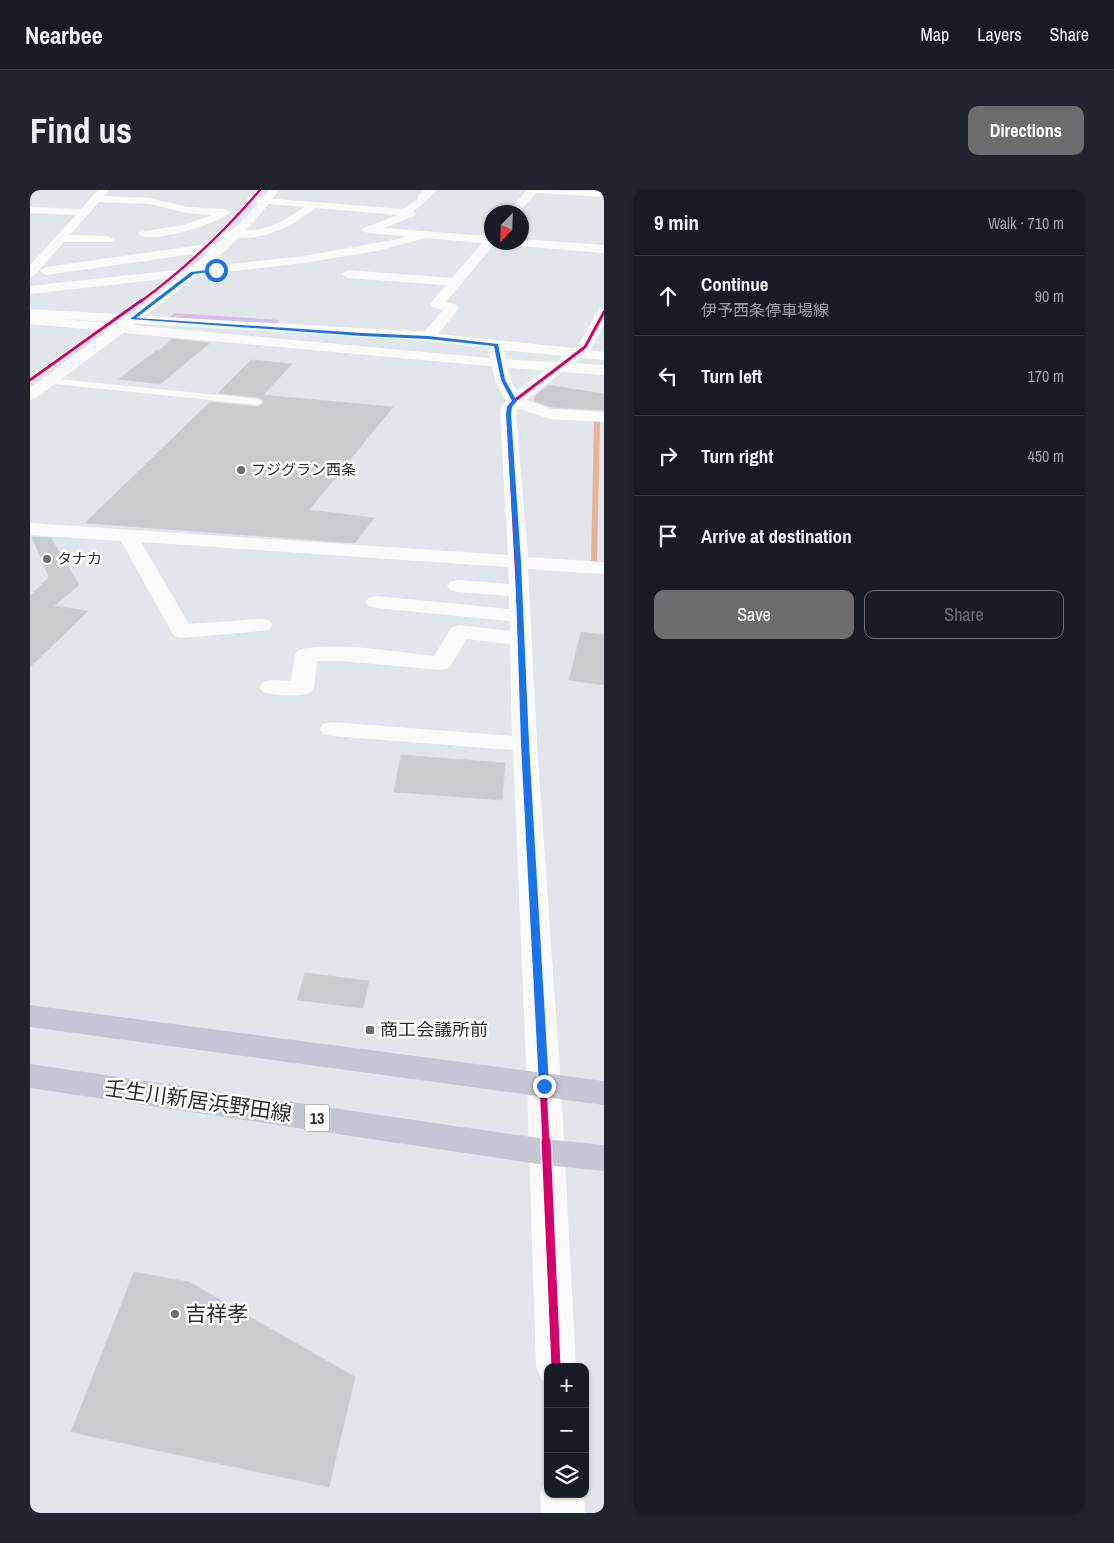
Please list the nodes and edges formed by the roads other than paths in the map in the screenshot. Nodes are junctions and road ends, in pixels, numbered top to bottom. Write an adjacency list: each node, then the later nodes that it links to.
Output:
1 (104, 190): 7 (street)
2 (432, 190): 16 (street)
3 (535, 190): 5 (street); 12 (street)
4 (152, 193): 10 (street)
5 (604, 194)
6 (270, 196): 9 (street); 11 (street); 22 (street)
7 (96, 199): 10 (street); 15 (street)
8 (208, 199): 14 (street)
9 (252, 200)
10 (137, 201): 17 (street)
11 (315, 202): 16 (street); 22 (street)
12 (520, 205)
13 (30, 210): 15 (street)
14 (193, 210): 17 (street); 20 (street)
15 (84, 212): 18 (street)
16 (405, 212): 23 (street)
17 (164, 213): 20 (street)
18 (74, 224): 19 (street); 24 (street)
19 (93, 224)
20 (144, 234): 28 (street)
21 (222, 234): 22 (street)
22 (237, 234): 29 (street)
23 (424, 235): 25 (street); 33 (street)
24 (61, 238): 26 (street); 32 (street)
25 (484, 239)
26 (108, 240)
27 (529, 243): 31 (street)
28 (134, 244)
29 (223, 248): 32 (street); 33 (street)
30 (484, 248): 35 (street)
31 (604, 249)
32 (30, 273)
33 (193, 273): 36 (street); 39 (street)
34 (348, 274): 35 (street)
35 (456, 282): 42 (street)
36 (30, 290)
37 (30, 313): 39 (street)
38 (604, 314): 44 (street)
39 (132, 319): 41 (street); 42 (street)
40 (30, 320): 41 (street)
41 (119, 329): 46 (street); 49 (street)
42 (428, 337): 43 (street)
43 (496, 344): 44 (street); 46 (street)
44 (576, 353): 45 (street); 47 (street)
45 (604, 356)
46 (499, 362): 47 (street); 51 (street)
47 (558, 367): 48 (street); 51 (street)
48 (604, 370)
49 (48, 381): 50 (street); 52 (lane)
50 (30, 395)
51 (514, 401): 53 (street); 56 (street)
52 (258, 402)
53 (604, 417)
54 (30, 529): 55 (street)
55 (128, 536): 56 (street); 61 (street)
56 (518, 562): 57 (street); 59 (street)
57 (604, 568)
58 (457, 586): 59 (street)
59 (519, 591): 62 (street)
60 (376, 602): 62 (street)
61 (261, 625)
62 (521, 627): 63 (street); 65 (street)
63 (271, 687)
64 (332, 728): 65 (street)
65 (525, 744): 68 (street)
66 (30, 1016): 68 (main road)
67 (30, 1076): 70 (main road, 壬生川新居浜野田線 / 13)
68 (544, 1086): 69 (main road); 70 (street)
69 (604, 1093)
70 (545, 1152): 71 (main road, 壬生川新居浜野田線 / 13); 72 (street)
71 (604, 1158)
72 (556, 1363)
73 (562, 1498): 74 (street)
74 (563, 1513)

